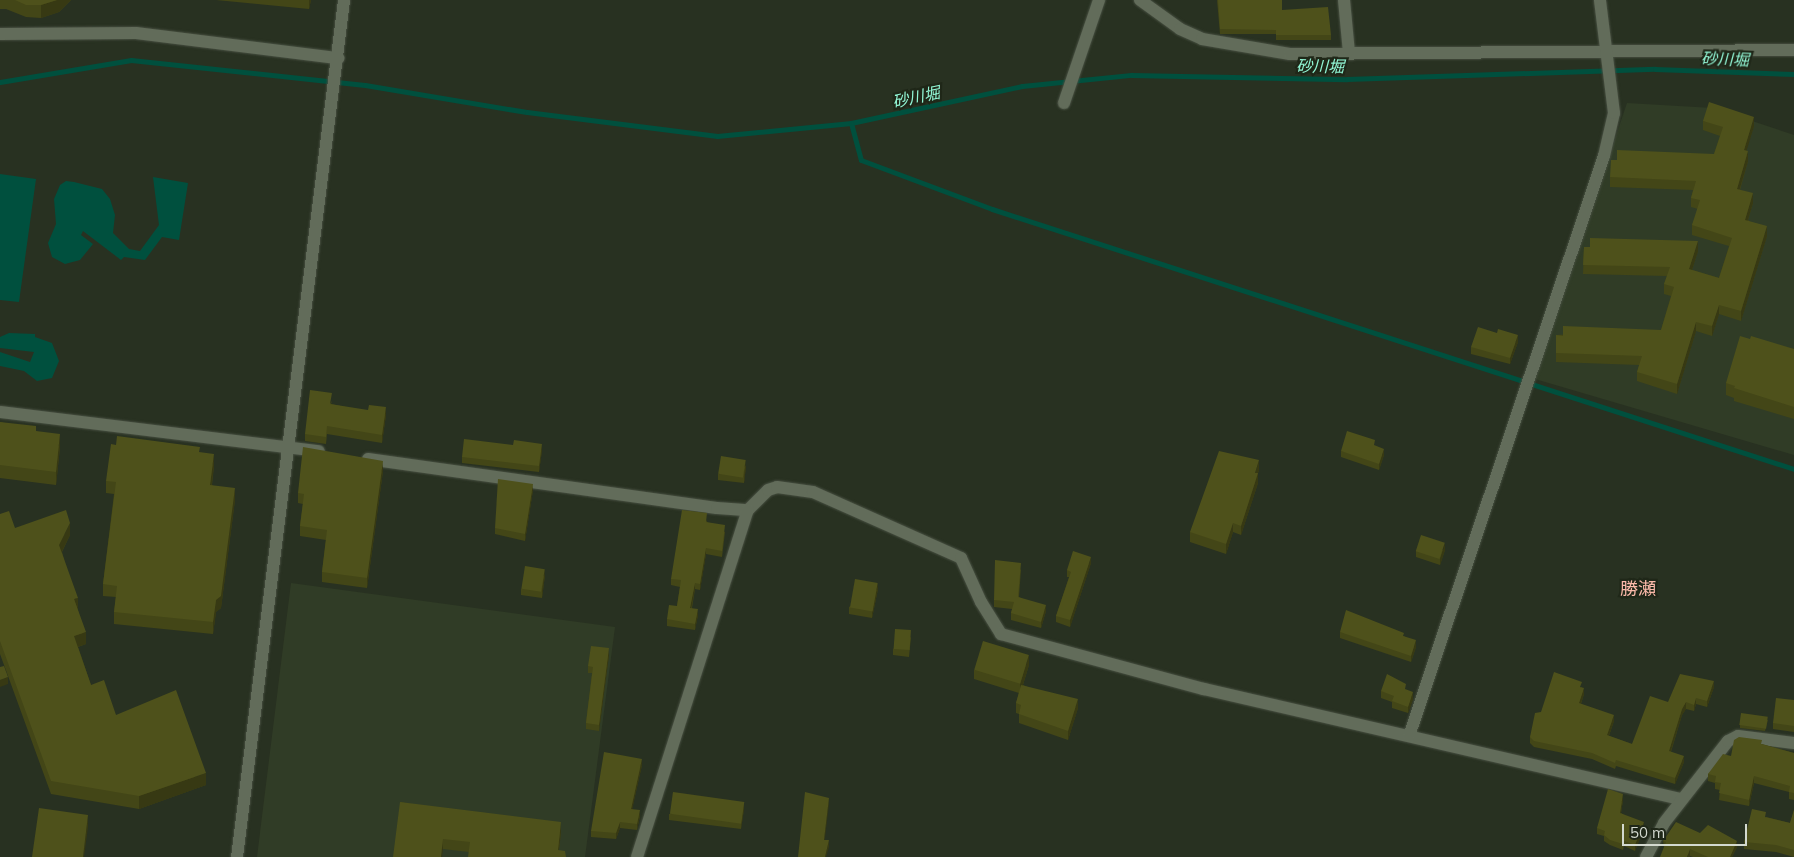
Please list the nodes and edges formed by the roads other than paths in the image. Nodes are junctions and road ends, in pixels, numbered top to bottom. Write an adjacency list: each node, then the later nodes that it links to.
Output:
1 (344, 0): 10 (street)
2 (1099, 0): 11 (street)
3 (1140, 0): 9 (street)
4 (1344, 0): 9 (street)
5 (1600, 0): 7 (street)
6 (0, 34): 10 (street)
7 (1604, 50): 8 (street); 9 (street); 17 (street)
8 (1794, 50)
9 (1349, 53)
10 (337, 64): 13 (street)
11 (1064, 104)
12 (0, 412): 13 (street)
13 (289, 447): 14 (street); 20 (street)
14 (331, 453)
15 (351, 456): 16 (street)
16 (748, 510): 17 (street); 21 (street)
17 (1409, 736): 19 (street)
18 (1794, 743): 19 (street)
19 (1682, 800): 22 (street)
20 (237, 857)
21 (637, 857)
22 (1646, 857)

